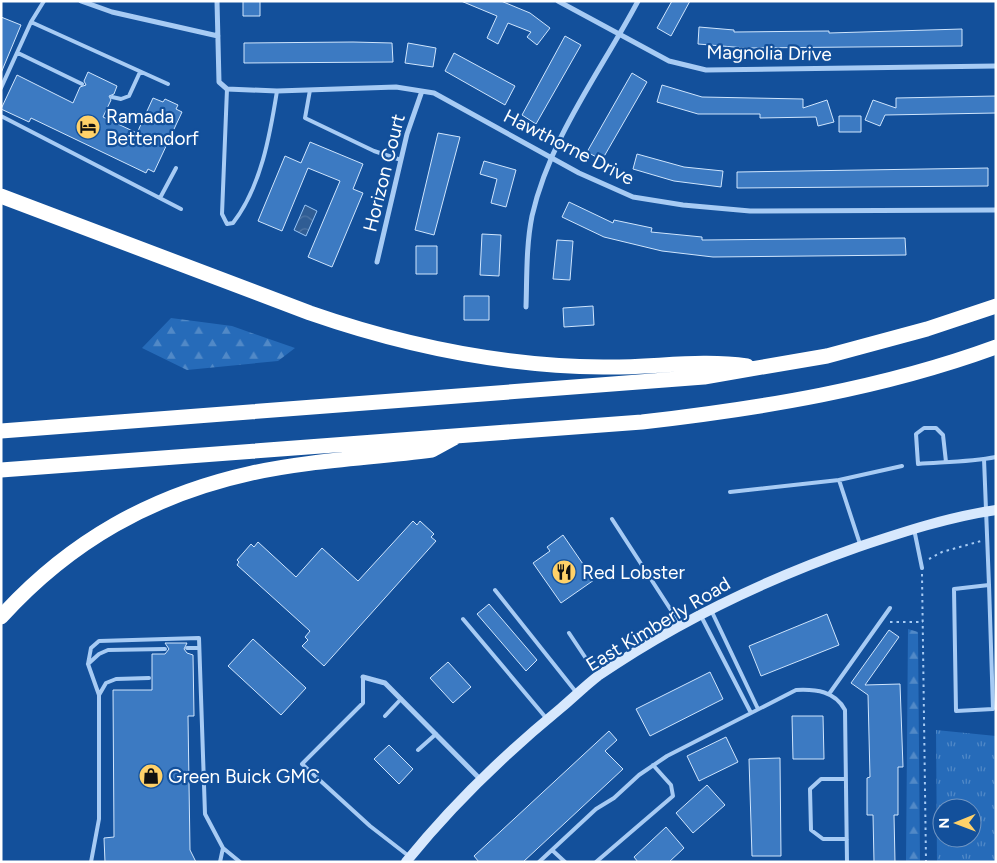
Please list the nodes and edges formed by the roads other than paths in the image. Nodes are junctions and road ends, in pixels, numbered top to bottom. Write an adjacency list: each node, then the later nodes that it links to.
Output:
1 (44, 1): 6 (lane)
2 (81, 1): 8 (street)
3 (217, 1): 8 (street)
4 (558, 1): 7 (street, Magnolia Drive)
5 (638, 1): 7 (street)
6 (31, 22): 9 (lane); 11 (lane)
7 (619, 34): 10 (street, Magnolia Drive); 21 (street)
8 (218, 36): 15 (street)
9 (18, 53): 12 (lane); 14 (lane)
10 (996, 66)
11 (140, 72): 13 (lane); 19 (lane)
12 (82, 84)
13 (168, 84)
14 (1, 88)
15 (227, 89): 17 (street, Hawthorne Drive); 17 (lane)
16 (310, 90): 17 (street, Hawthorne Drive); 18 (street, Hawthorne Drive); 22 (lane)
17 (277, 91)
18 (422, 91): 21 (street, Hawthorne Drive); 22 (street, Horizon Court)
19 (112, 97)
20 (1, 116): 25 (lane)
21 (551, 158): 27 (street, Hawthorne Drive); 30 (street)
22 (401, 160): 28 (street, Horizon Court)
23 (176, 168): 25 (lane)
24 (1, 196): 32 (highway)
25 (160, 198): 26 (lane)
26 (181, 209)
27 (996, 210)
28 (377, 262)
29 (996, 306): 32 (highway)
30 (526, 307)
31 (996, 347): 34 (highway)
32 (759, 368): 33 (highway)
33 (1, 431)
34 (459, 436): 39 (highway); 52 (highway)
35 (996, 457): 36 (lane)
36 (984, 459): 37 (lane); 42 (lane)
37 (946, 462): 37 (lane)
38 (902, 466): 40 (lane)
39 (1, 470)
40 (839, 480): 41 (lane); 45 (lane)
41 (730, 492)
42 (990, 511): 44 (main road, East Kimberly Road); 47 (lane)
43 (612, 519): 54 (lane)
44 (914, 529): 45 (main road, East Kimberly Road); 46 (lane)
45 (860, 546): 50 (main road, East Kimberly Road)
46 (922, 568)
47 (989, 585): 47 (lane)
48 (495, 590): 63 (lane)
49 (890, 608): 64 (lane)
50 (711, 610): 51 (main road, East Kimberly Road); 67 (lane)
51 (700, 616): 54 (main road, East Kimberly Road); 68 (lane)
52 (1, 617)
53 (463, 619): 70 (lane)
54 (682, 626): 61 (main road, East Kimberly Road)
55 (569, 633): 61 (lane)
56 (187, 648): 57 (lane)
57 (199, 648): 59 (lane); 77 (lane)
58 (165, 649): 59 (lane)
59 (88, 664): 65 (lane)
60 (363, 677): 66 (street); 79 (lane)
61 (598, 677): 63 (main road, East Kimberly Road)
62 (149, 678): 65 (lane)
63 (578, 694): 70 (main road, East Kimberly Road)
64 (829, 694): 67 (lane); 74 (lane)
65 (100, 695): 80 (lane)
66 (401, 699): 69 (lane); 71 (street)
67 (758, 709): 68 (lane)
68 (751, 713): 73 (lane)
69 (385, 716)
70 (546, 719): 75 (main road, East Kimberly Road)
71 (436, 734): 72 (lane); 75 (street)
72 (418, 750)
73 (653, 765): 78 (lane); 85 (lane)
74 (846, 779): 76 (lane); 76 (lane)
75 (481, 780): 79 (main road, East Kimberly Road)
76 (847, 839): 86 (lane)
77 (223, 848): 81 (lane); 82 (lane)
78 (552, 850): 83 (lane); 84 (lane)
79 (408, 859)
80 (91, 862)
81 (220, 862)
82 (240, 862)
83 (540, 862)
84 (565, 862)
85 (596, 862)
86 (847, 862)

